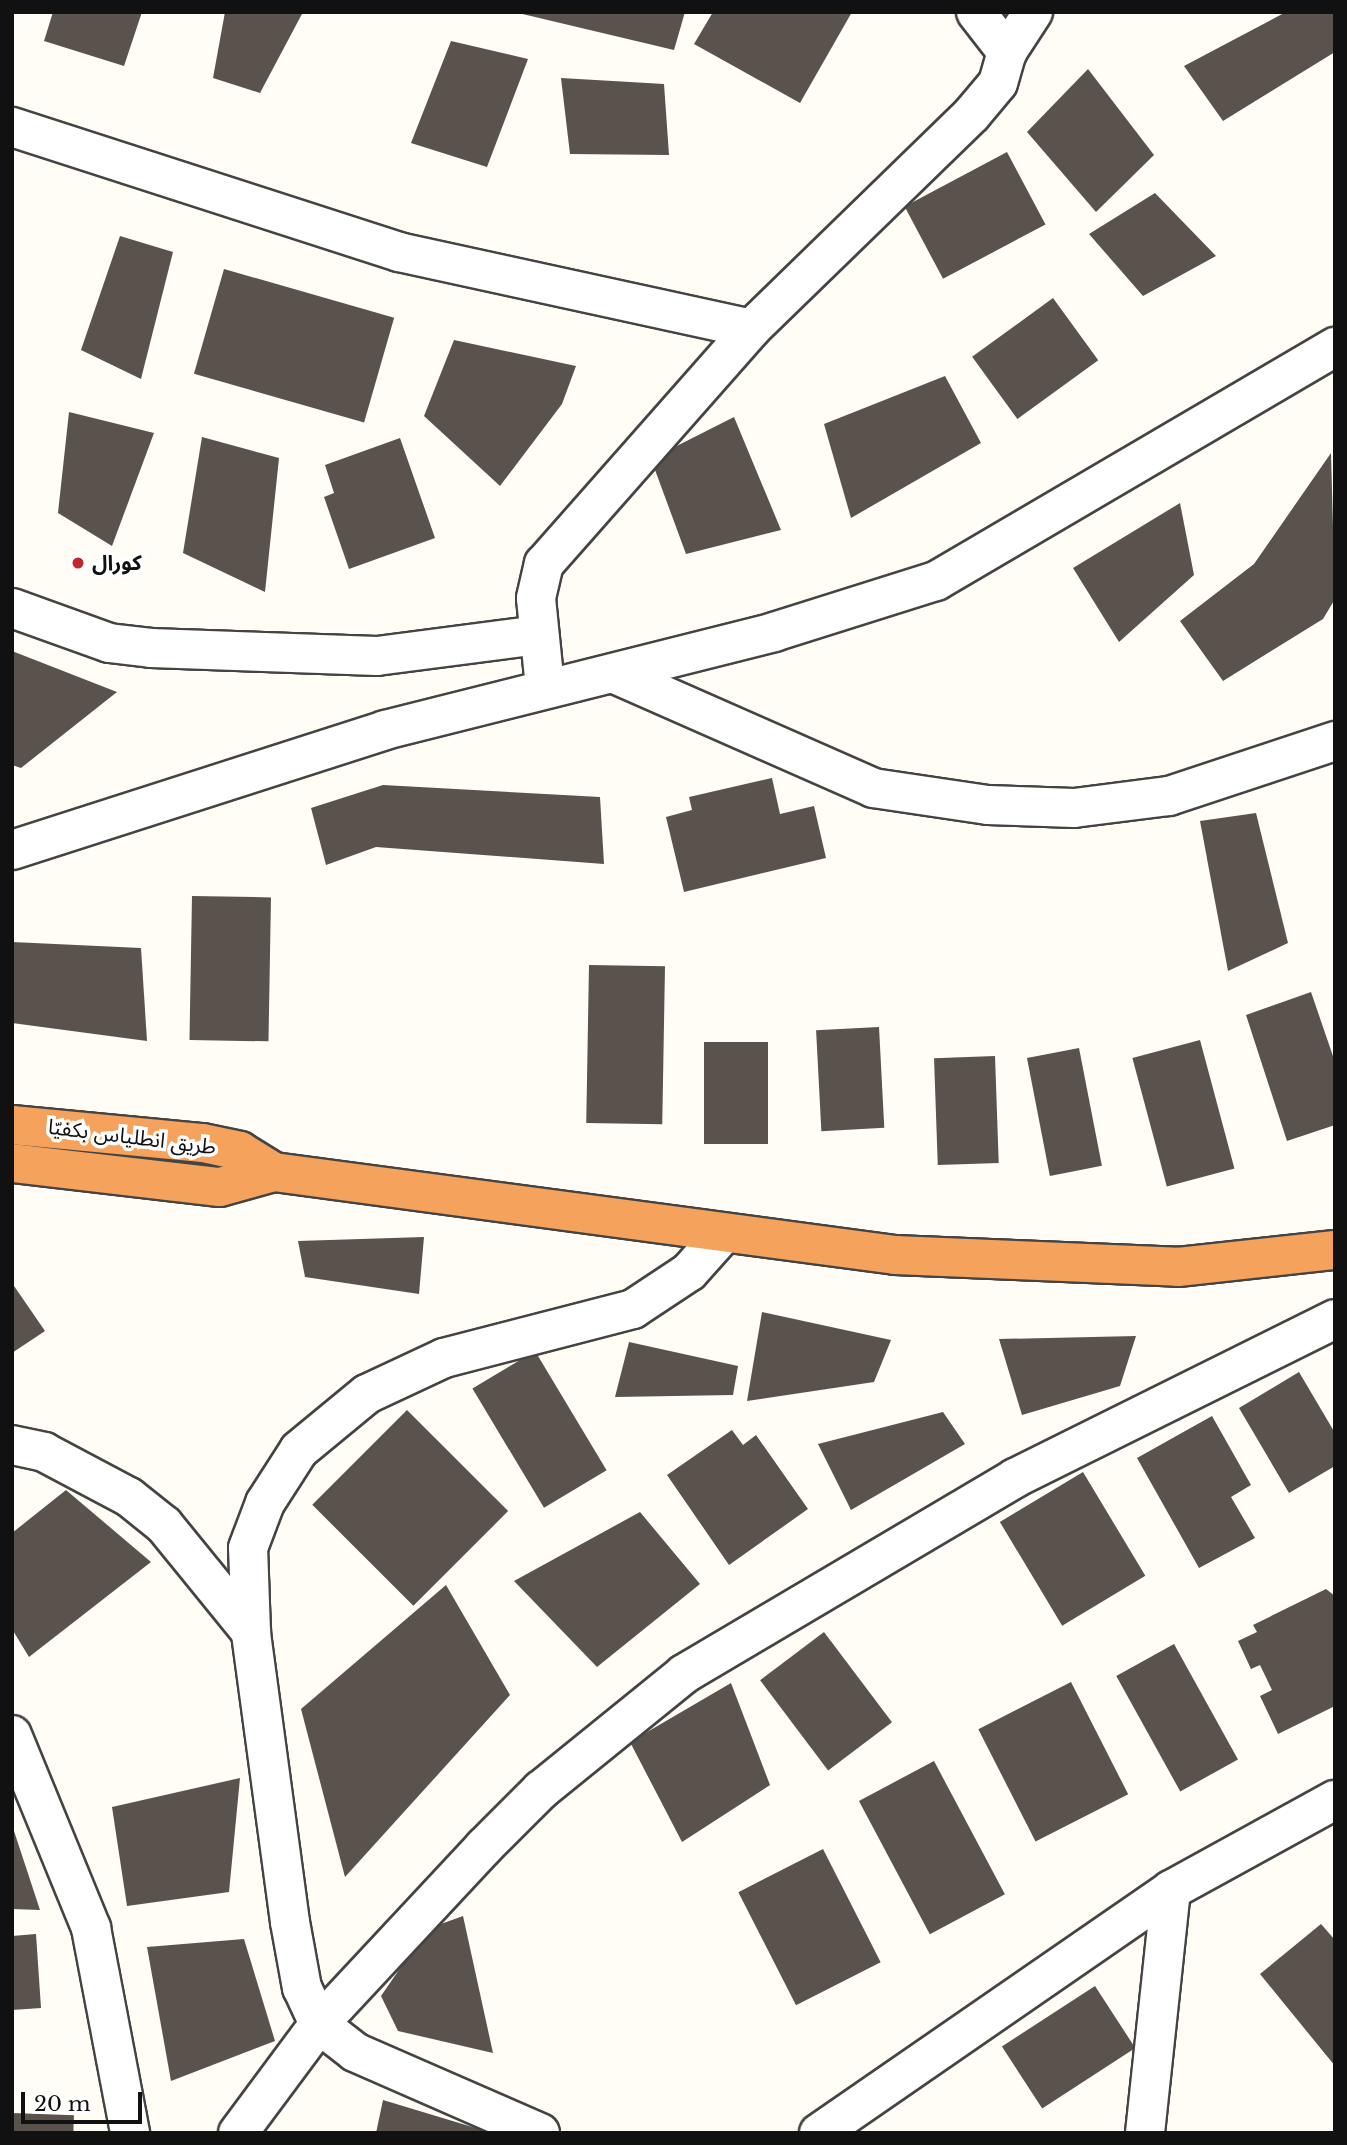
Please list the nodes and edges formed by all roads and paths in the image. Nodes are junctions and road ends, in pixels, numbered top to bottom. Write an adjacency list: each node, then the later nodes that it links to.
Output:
1 (976, 12): 3 (street)
2 (1033, 12): 3 (street)
3 (1007, 52): 5 (street)
4 (12, 127): 5 (street)
5 (751, 329): 8 (street)
6 (1335, 347): 9 (street)
7 (12, 608): 8 (street)
8 (539, 635): 10 (street)
9 (615, 674): 10 (street); 11 (street)
10 (545, 687): 12 (street)
11 (1335, 741)
12 (12, 850)
13 (12, 1125): 15 (highway, طريق انطلياس بكفيّا)
14 (12, 1163): 15 (highway, طريق انطلياس بكفيّا)
15 (274, 1172): 16 (highway)
16 (723, 1234): 17 (highway); 20 (street)
17 (1335, 1250)
18 (1335, 1320): 24 (street)
19 (12, 1445): 20 (street)
20 (251, 1632): 24 (street)
21 (12, 1735): 25 (street)
22 (1335, 1800): 23 (street)
23 (1171, 1890): 28 (street); 29 (street)
24 (319, 2024): 26 (street); 27 (street)
25 (130, 2133)
26 (239, 2133)
27 (540, 2133)
28 (819, 2133)
29 (1145, 2133)

